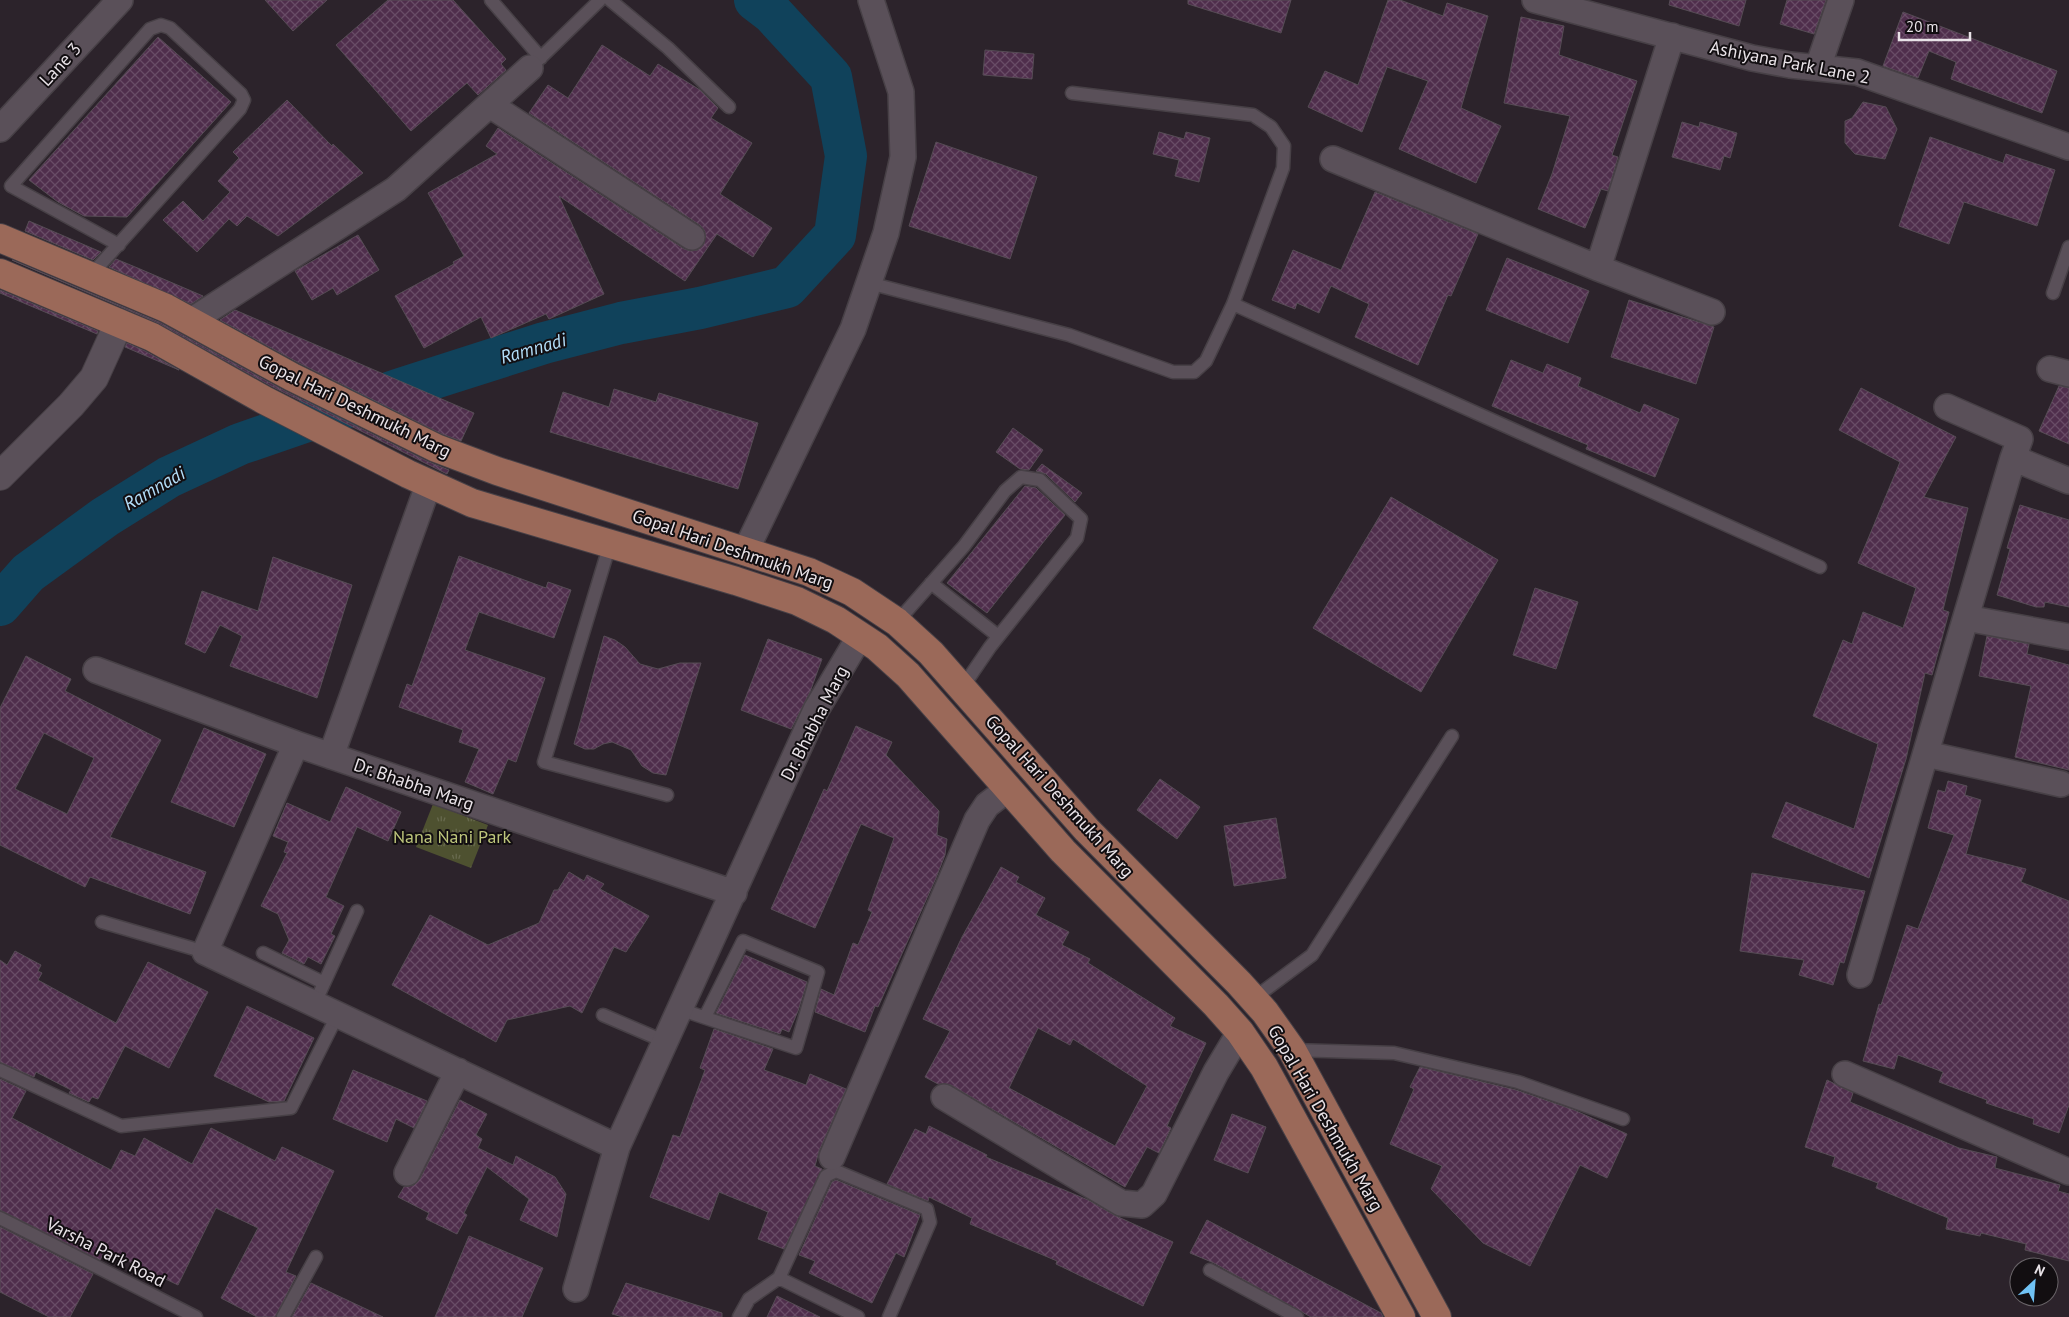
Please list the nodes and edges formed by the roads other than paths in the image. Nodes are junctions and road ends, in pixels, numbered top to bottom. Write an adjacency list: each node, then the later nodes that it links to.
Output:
1 (120, 0): 14 (street, Lane 3)
2 (491, 0): 9 (lane)
3 (600, 0): 9 (lane)
4 (610, 0): 13 (lane)
5 (871, 0): 24 (street)
6 (1535, 0): 8 (street, Ashiyana Park Lane 2)
7 (1841, 0): 10 (street)
8 (1672, 36): 10 (street, Ashiyana Park Lane 2); 21 (street)
9 (536, 63): 12 (street)
10 (1818, 67): 15 (street, Ashiyana Park Lane 2)
11 (1072, 93): 26 (lane)
12 (490, 105): 17 (street); 28 (street)
13 (729, 107)
14 (0, 128)
15 (2069, 147)
16 (1333, 159): 21 (street)
17 (692, 237)
18 (0, 238): 23 (main road, Gopal Hari Deshmukh Marg)
19 (119, 245): 19 (lane); 23 (lane)
20 (2069, 247): 25 (lane)
21 (1598, 268): 27 (street)
22 (0, 273): 29 (main road, Gopal Hari Deshmukh Marg)
23 (90, 276): 28 (main road, Gopal Hari Deshmukh Marg)
24 (869, 283): 26 (lane); 36 (street)
25 (2053, 293)
26 (1233, 304): 37 (lane)
27 (1712, 312)
28 (191, 322): 36 (main road, Gopal Hari Deshmukh Marg)
29 (119, 323): 32 (street); 33 (main road, Gopal Hari Deshmukh Marg)
30 (1947, 407): 31 (street)
31 (2013, 458): 34 (street); 39 (street)
32 (0, 476)
33 (419, 479): 35 (main road, Gopal Hari Deshmukh Marg); 51 (street)
34 (2069, 481)
35 (610, 544): 41 (main road, Gopal Hari Deshmukh Marg); 54 (lane)
36 (746, 550): 40 (main road, Gopal Hari Deshmukh Marg)
37 (1820, 567)
38 (931, 583): 40 (lane); 42 (lane); 42 (lane)
39 (1966, 618): 43 (street); 50 (street)
40 (897, 622): 45 (main road, Gopal Hari Deshmukh Marg)
41 (860, 636): 48 (main road, Gopal Hari Deshmukh Marg); 55 (street, Dr. Bhabha Marg)
42 (998, 636): 45 (lane)
43 (2069, 637)
44 (96, 670): 49 (street, Dr. Bhabha Marg)
45 (962, 688): 46 (main road, Gopal Hari Deshmukh Marg)
46 (992, 722): 48 (main road); 62 (main road, Gopal Hari Deshmukh Marg)
47 (1452, 736): 62 (lane)
48 (968, 743): 53 (main road, Gopal Hari Deshmukh Marg)
49 (296, 744): 51 (street, Dr. Bhabha Marg); 58 (street)
50 (1926, 754): 52 (street); 60 (street)
51 (332, 756): 55 (street, Dr. Bhabha Marg)
52 (2061, 784)
53 (1008, 789): 67 (main road, Gopal Hari Deshmukh Marg); 77 (street)
54 (667, 795)
55 (734, 893): 63 (street, Dr. Bhabha Marg)
56 (357, 911): 61 (lane)
57 (102, 922): 58 (lane)
58 (205, 952): 61 (street)
59 (263, 953): 61 (lane)
60 (1860, 975)
61 (320, 993): 64 (street)
62 (1253, 999): 68 (main road, Gopal Hari Deshmukh Marg)
63 (680, 1009): 66 (lane); 69 (street, Dr. Bhabha Marg)
64 (338, 1014): 71 (lane); 72 (street)
65 (603, 1015): 69 (lane)
66 (705, 1017): 66 (lane)
67 (1240, 1032): 70 (main road, Gopal Hari Deshmukh Marg); 74 (street)
68 (1285, 1040): 70 (main road); 75 (lane); 92 (main road, Gopal Hari Deshmukh Marg)
69 (666, 1042): 76 (street, Dr. Bhabha Marg)
70 (1256, 1054): 91 (main road, Gopal Hari Deshmukh Marg)
71 (0, 1070)
72 (458, 1071): 76 (street); 79 (street)
73 (1845, 1074): 78 (street)
74 (944, 1097)
75 (1623, 1119)
76 (618, 1146): 84 (street, Dr. Bhabha Marg)
77 (832, 1156)
78 (2069, 1172)
79 (406, 1173)
80 (0, 1218): 85 (lane, Varsha Park Road)
81 (316, 1257): 86 (lane)
82 (1210, 1270): 90 (lane)
83 (779, 1278): 87 (lane); 88 (lane); 89 (lane)
84 (576, 1289)
85 (196, 1317)
86 (283, 1317)
87 (739, 1317)
88 (858, 1317)
89 (889, 1317)
90 (1297, 1317)
91 (1401, 1317)
92 (1437, 1317)

